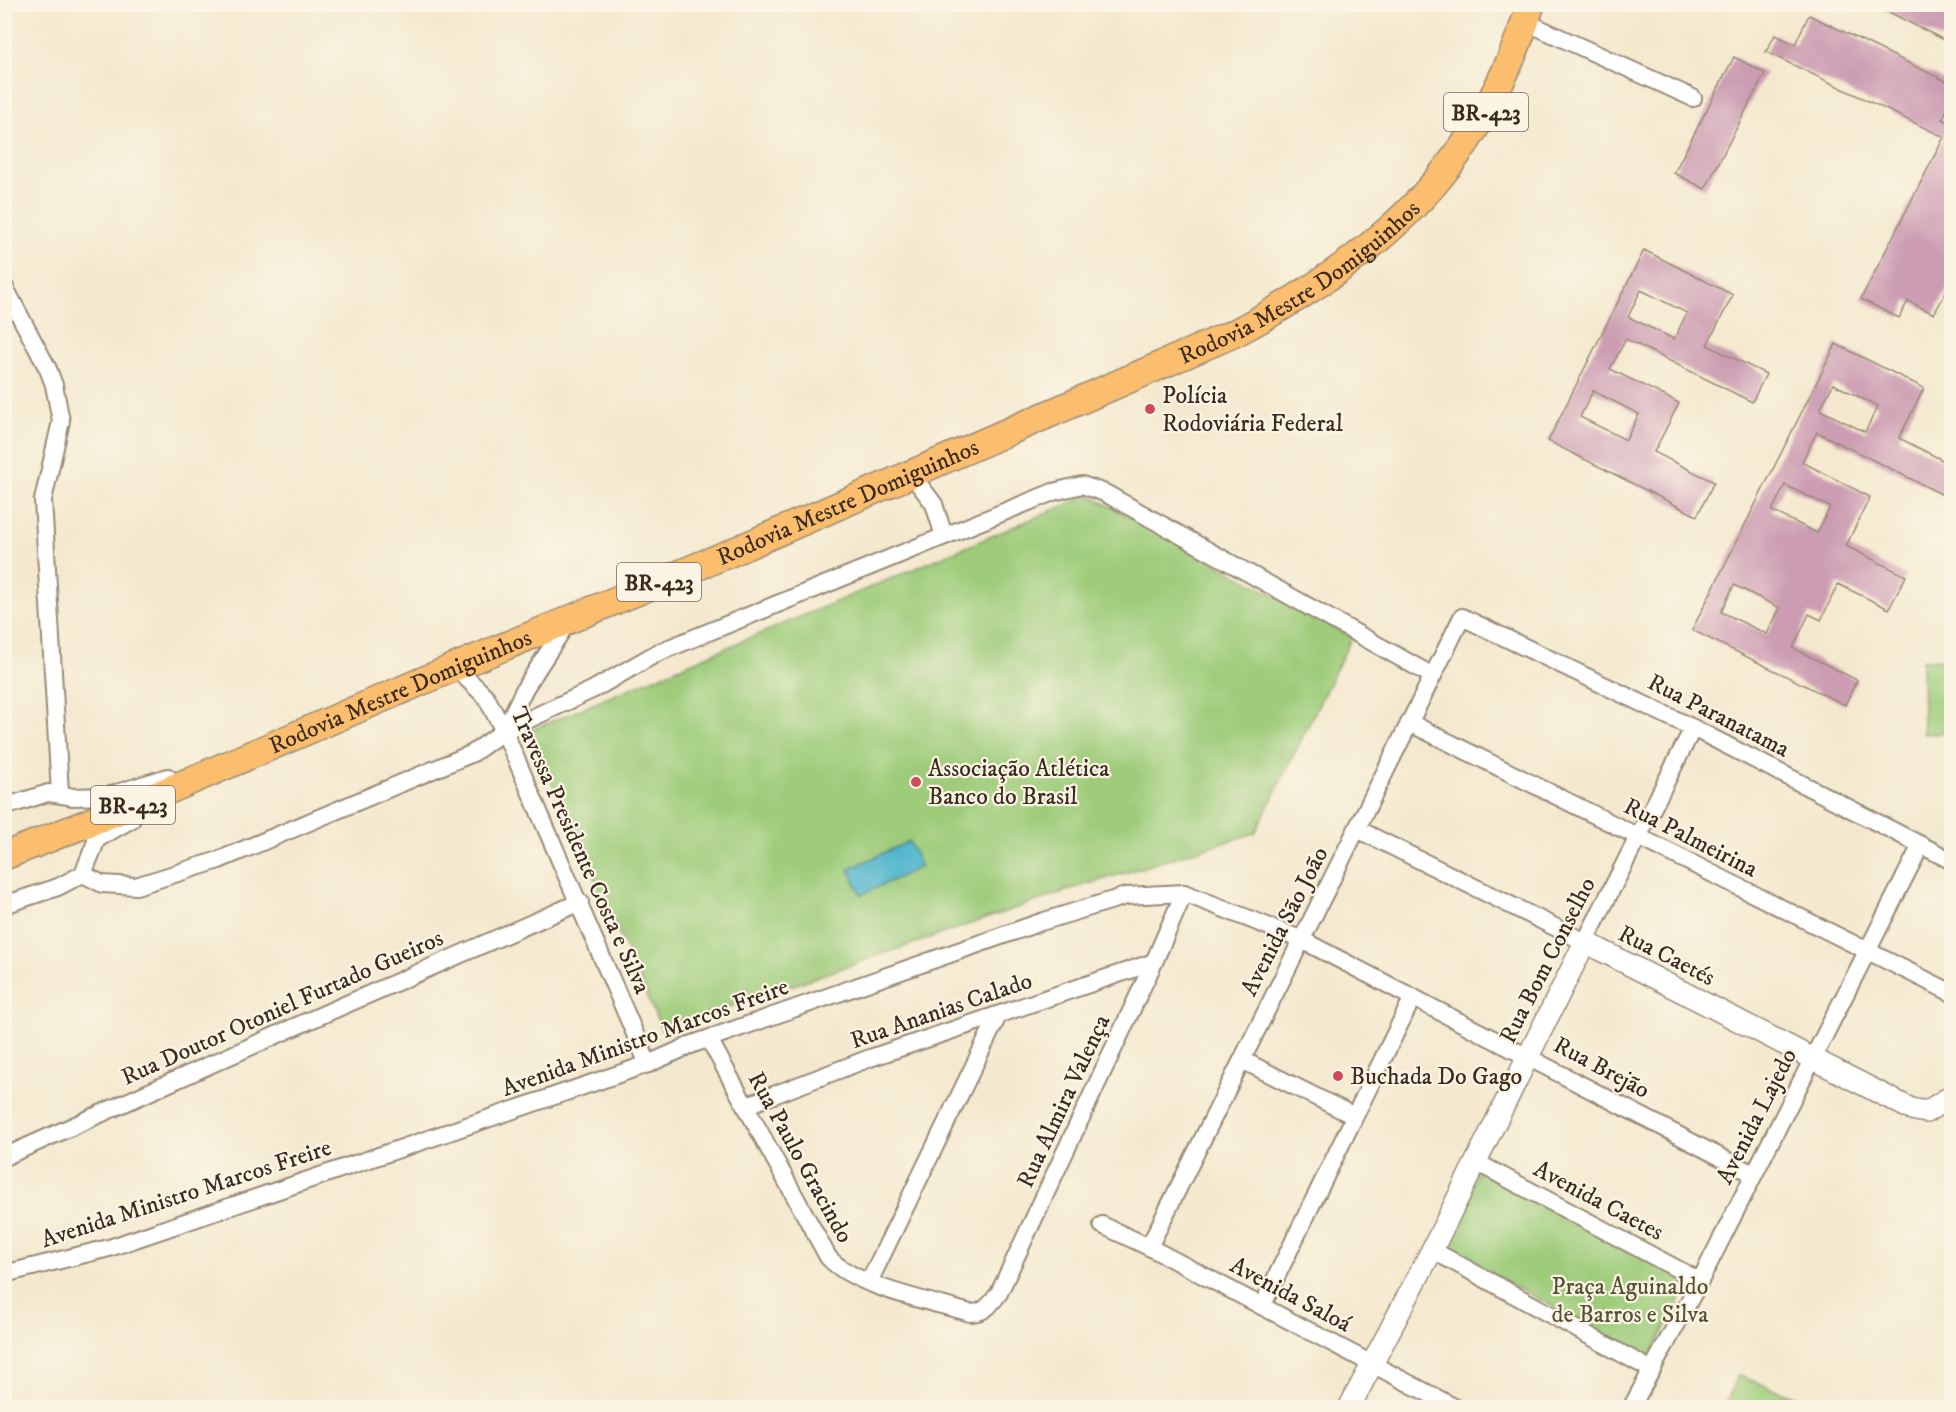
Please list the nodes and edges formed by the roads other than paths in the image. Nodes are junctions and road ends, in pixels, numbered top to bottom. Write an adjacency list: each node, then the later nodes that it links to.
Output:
1 (1528, 13): 2 (street); 4 (main road, Rodovia Mestre Domiguinhos / BR-423)
2 (1693, 98)
3 (4, 286): 14 (street)
4 (912, 475): 5 (street); 7 (main road, Rodovia Mestre Domiguinhos / BR-423)
5 (944, 536): 9 (street); 12 (street)
6 (1462, 617): 9 (street, Avenida São João); 11 (street, Rua Paranatama)
7 (569, 620): 8 (main road, Rodovia Mestre Domiguinhos / BR-423); 12 (street)
8 (455, 667): 12 (street, Travessa Presidente Costa e Silva); 13 (main road, Rodovia Mestre Domiguinhos / BR-423)
9 (1433, 676): 10 (street, Avenida São João)
10 (1410, 723): 16 (street, Avenida São João); 18 (street, Rua Palmeirina)
11 (1693, 728): 18 (street, Rua Bom Conselho); 19 (street, Rua Paranatama)
12 (504, 731): 22 (street); 24 (street, Travessa Presidente Costa e Silva)
13 (261, 751): 14 (street); 17 (main road, Rodovia Mestre Domiguinhos / BR-423)
14 (65, 795): 15 (street); 17 (street)
15 (4, 807)
16 (1357, 829): 26 (street, Avenida São João); 27 (street, Rua Caetés)
17 (94, 830): 20 (main road, Rodovia Mestre Domiguinhos / BR-423); 22 (street)
18 (1637, 837): 27 (street, Rua Bom Conselho); 28 (street, Rua Palmeirina)
19 (1921, 845): 21 (street, Rua Paranatama); 28 (street, Avenida Lajedo)
20 (4, 856)
21 (1952, 861)
22 (83, 874): 25 (street)
23 (1184, 893): 26 (street, Avenida Ministro Marcos Freire); 29 (street, Rua Almira Valença); 33 (street, Avenida Ministro Marcos Freire)
24 (580, 902): 37 (street, Travessa Presidente Costa e Silva); 41 (street, Rua Doutor Otoniel Furtado Gueiros)
25 (4, 905)
26 (1300, 939): 31 (street, Rua Brejão); 36 (street, Avenida São João)
27 (1585, 942): 34 (street, Rua Bom Conselho); 35 (street, Rua Caetés)
28 (1868, 952): 30 (street, Rua Palmeirina); 35 (street, Avenida Lajedo)
29 (1155, 962): 32 (street, Rua Ananias Calado); 51 (street, Rua Almira Valença)
30 (1952, 993)
31 (1413, 997): 34 (street, Rua Brejão); 40 (street)
32 (998, 1016): 39 (street, Rua Ananias Calado); 49 (street)
33 (709, 1039): 37 (street, Avenida Ministro Marcos Freire); 39 (street, Rua Paulo Gracindo)
34 (1528, 1055): 42 (street, Rua Bom Conselho); 43 (street, Rua Brejão)
35 (1814, 1057): 38 (street, Rua Caetés); 43 (street, Avenida Lajedo)
36 (1242, 1060): 40 (street); 45 (street, Avenida São João)
37 (648, 1064): 47 (street, Avenida Ministro Marcos Freire)
38 (1952, 1096)
39 (745, 1106): 49 (street, Rua Paulo Gracindo)
40 (1353, 1116): 50 (street)
41 (4, 1157)
42 (1476, 1162): 46 (street, Rua Bom Conselho); 48 (street, Avenida Caetes)
43 (1753, 1174): 48 (street, Avenida Lajedo)
44 (1102, 1225): 45 (street, Avenida Saloá)
45 (1149, 1247): 50 (street, Avenida Saloá)
46 (1432, 1250): 52 (street, Rua Bom Conselho); 53 (street)
47 (4, 1274)
48 (1700, 1281): 53 (street, Avenida Lajedo)
49 (869, 1282): 51 (street, Rua Paulo Gracindo)
50 (1262, 1306): 52 (street, Avenida Saloá)
51 (970, 1313)
52 (1372, 1363): 54 (street, Rua Bom Conselho); 55 (street, Avenida Saloá)
53 (1652, 1370): 56 (street, Avenida Lajedo)
54 (1349, 1407)
55 (1456, 1407)
56 (1630, 1407)

